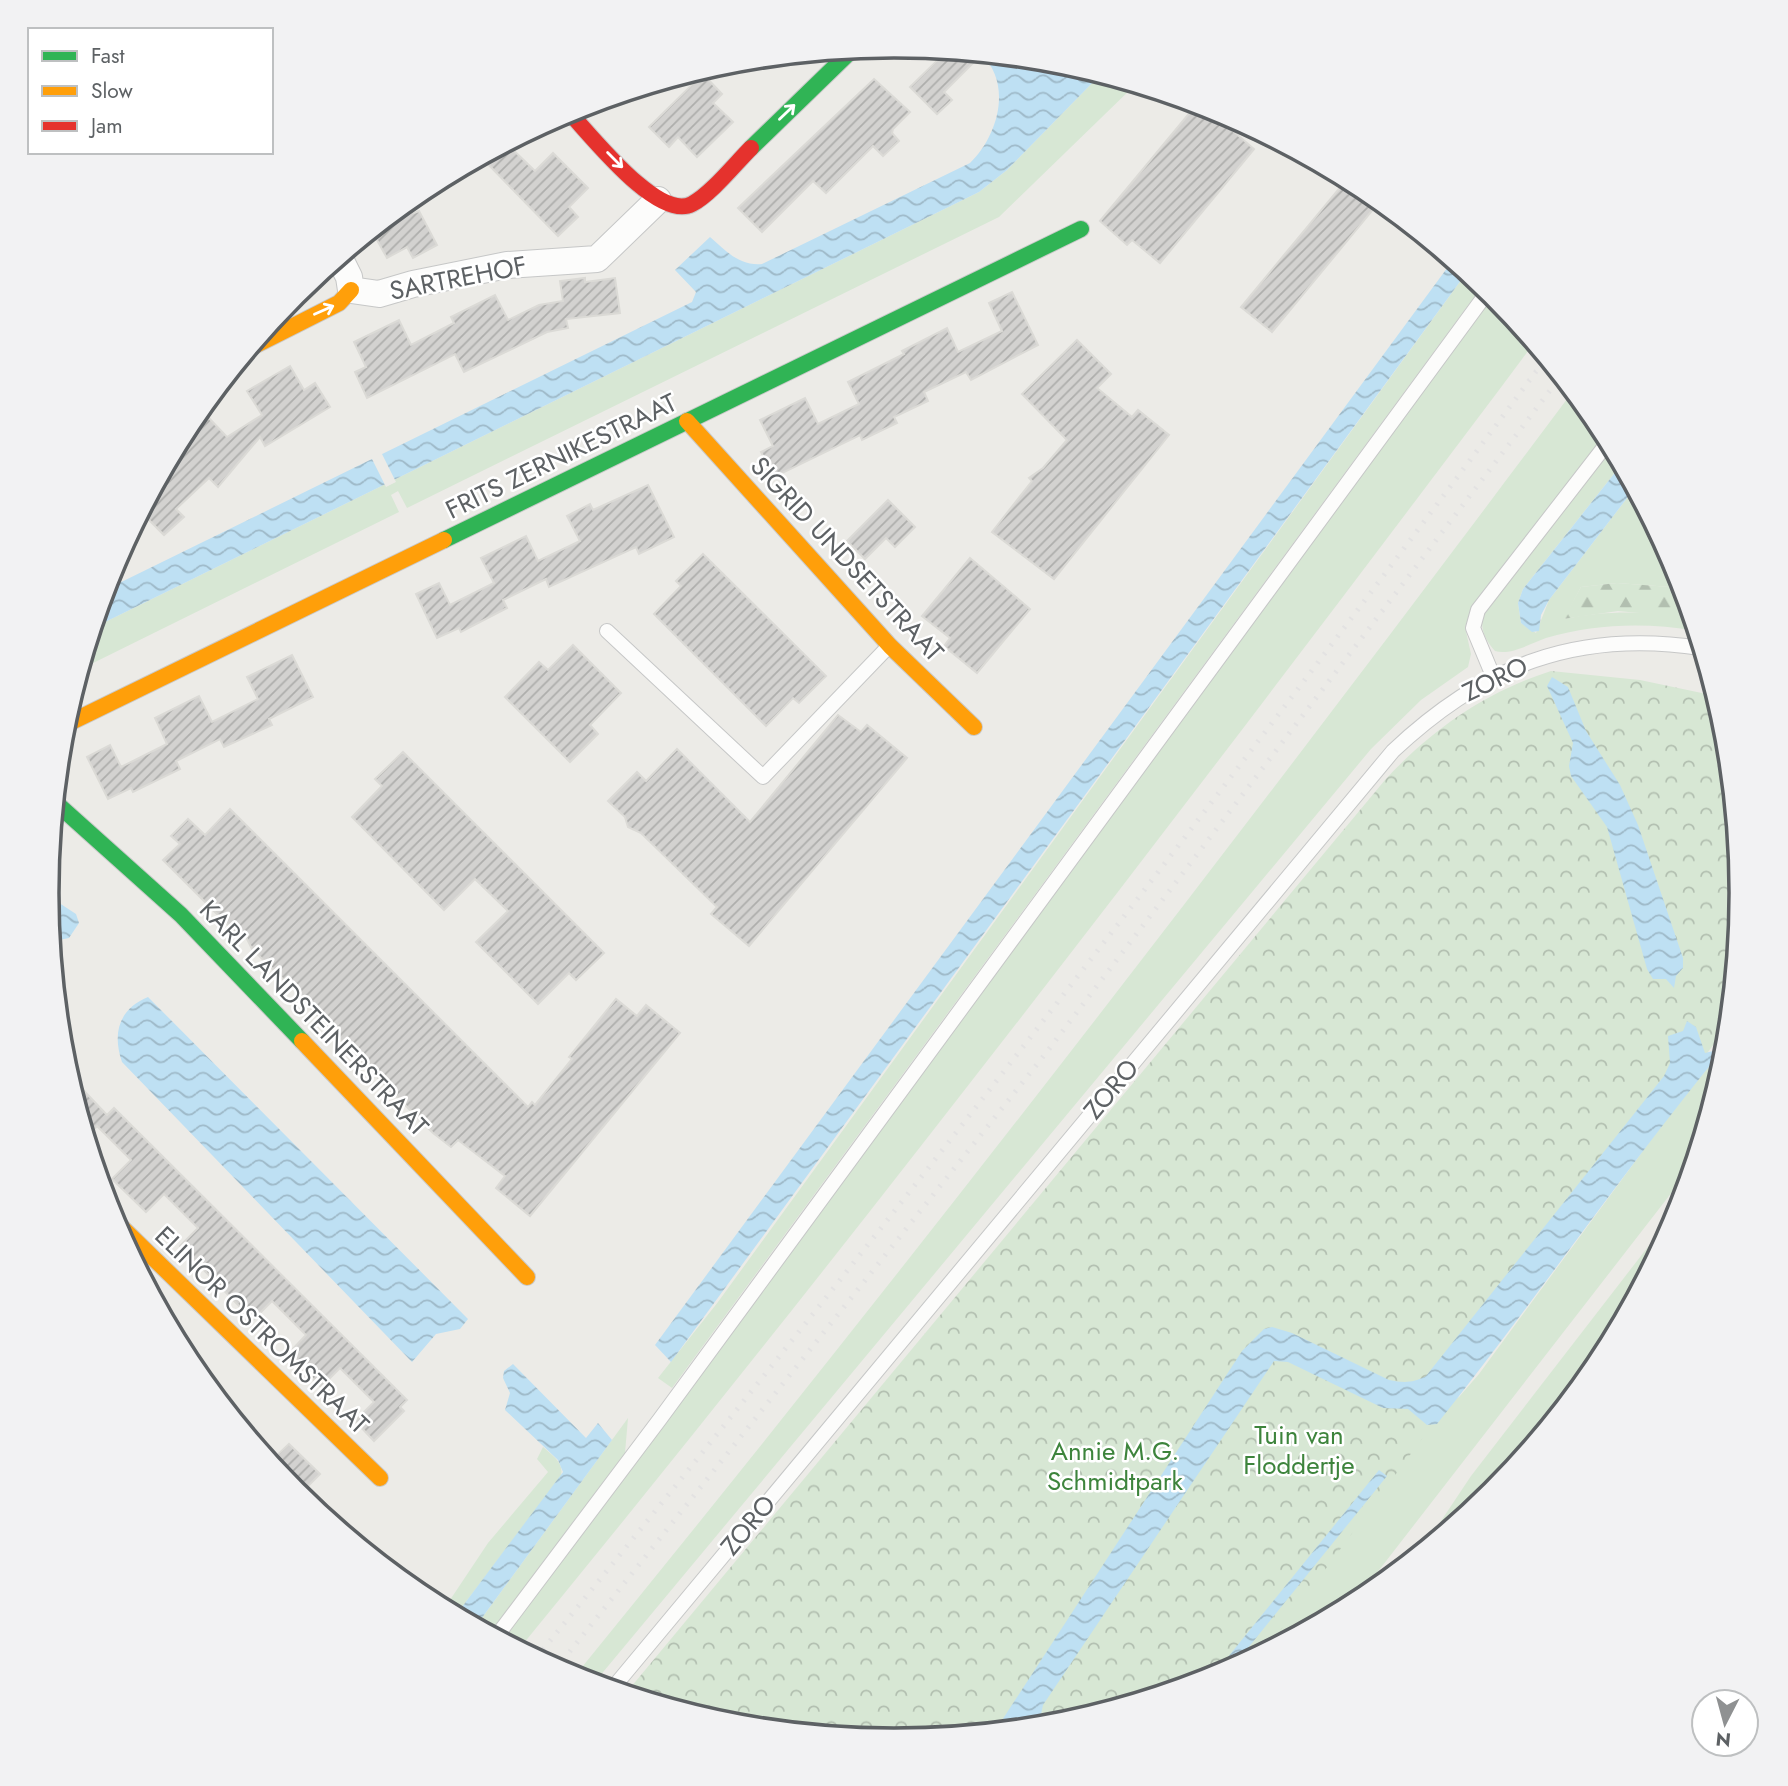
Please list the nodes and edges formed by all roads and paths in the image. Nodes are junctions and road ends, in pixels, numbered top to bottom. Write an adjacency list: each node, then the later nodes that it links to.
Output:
1 (842, 60): 3 (street, one-way to 1)
2 (577, 120): 3 (street, one-way to 3)
3 (658, 200): 6 (street, SARTREHOF)
4 (1081, 229): 9 (street, FRITS ZERNIKESTRAAT)
5 (343, 265): 6 (street)
6 (351, 290): 8 (street, SARTREHOF, one-way to 6)
7 (1482, 299): 21 (lane)
8 (270, 338)
9 (687, 422): 12 (street, SIGRID UNDSETSTRAAT); 15 (street, FRITS ZERNIKESTRAAT)
10 (1602, 451): 14 (lane)
11 (607, 631): 12 (lane)
12 (890, 646): 16 (street, SIGRID UNDSETSTRAAT)
13 (1692, 648): 14 (lane, ZORO)
14 (1493, 676): 22 (lane, ZORO)
15 (78, 719)
16 (974, 727)
17 (64, 810): 19 (street, KARL LANDSTEINERSTRAAT)
18 (135, 1240): 20 (street, ELINOR OSTROMSTRAAT)
19 (527, 1277)
20 (380, 1478)
21 (502, 1630)
22 (618, 1681)

